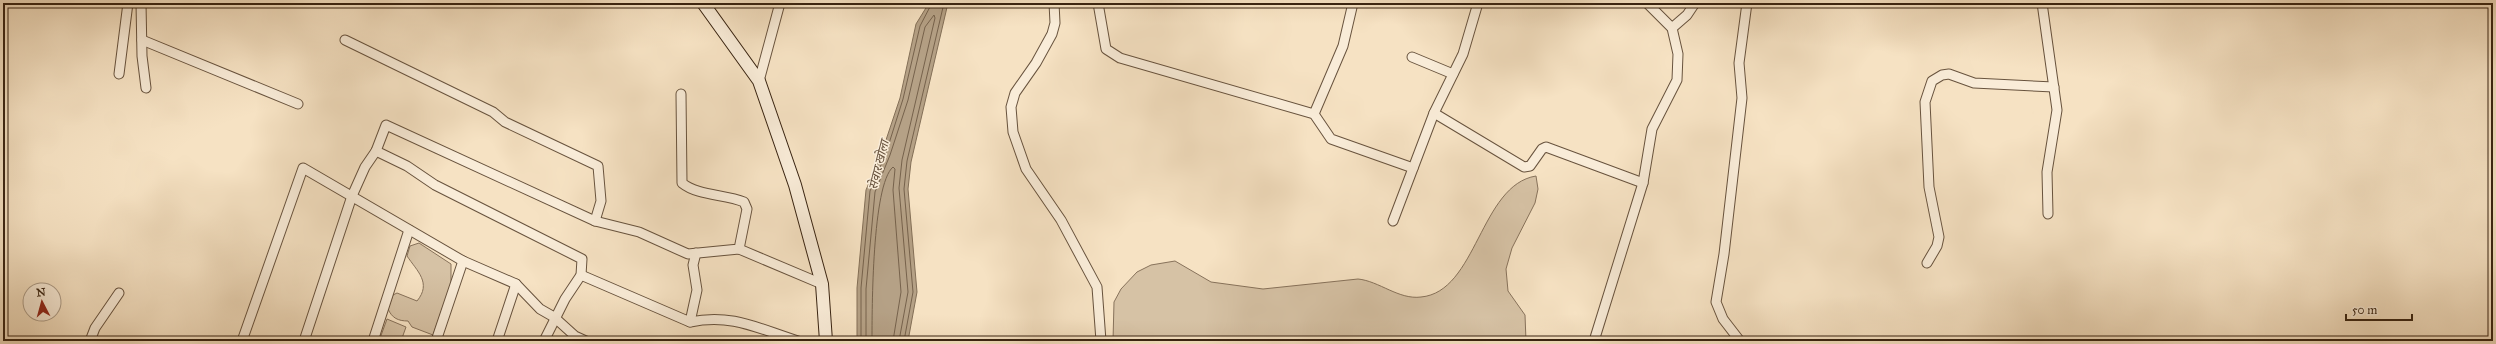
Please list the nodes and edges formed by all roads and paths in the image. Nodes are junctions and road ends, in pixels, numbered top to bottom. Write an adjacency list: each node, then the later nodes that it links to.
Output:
1 (128, 3): 17 (street)
2 (141, 3): 14 (street)
3 (703, 3): 19 (street)
4 (780, 3): 19 (street)
5 (1054, 3): 54 (street)
6 (1098, 3): 25 (street)
7 (1353, 3): 25 (street)
8 (1478, 3): 18 (street)
9 (1647, 3): 13 (street)
10 (1695, 3): 13 (street)
11 (1747, 3): 56 (street)
12 (2042, 3): 20 (street)
13 (1672, 28): 28 (street)
14 (142, 40): 21 (street); 23 (street)
15 (345, 40): 31 (street)
16 (1412, 57): 18 (street)
17 (119, 74)
18 (1453, 74): 24 (street)
19 (759, 81): 40 (street)
20 (2054, 87): 30 (street); 37 (street)
21 (146, 88)
22 (681, 94): 34 (street)
23 (298, 104)
24 (1434, 112): 27 (street); 28 (street)
25 (1314, 114): 27 (street)
26 (376, 151): 29 (street); 31 (street); 38 (street)
27 (1413, 168): 32 (street)
28 (1643, 183): 55 (street)
29 (352, 196): 33 (street); 45 (street); 46 (street)
30 (2048, 214)
31 (595, 221): 35 (street)
32 (1393, 221)
33 (410, 230): 36 (street); 47 (street)
34 (739, 249): 35 (street); 40 (street)
35 (696, 253): 43 (street)
36 (463, 261): 39 (street); 48 (street)
37 (1927, 263)
38 (581, 275): 42 (street); 43 (street)
39 (516, 284): 42 (street); 49 (street)
40 (822, 284): 53 (street)
41 (119, 292): 44 (street)
42 (554, 318): 50 (street); 51 (street)
43 (690, 322): 52 (street)
44 (90, 341)
45 (242, 341)
46 (304, 341)
47 (373, 341)
48 (436, 341)
49 (497, 341)
50 (544, 341)
51 (586, 341)
52 (798, 341)
53 (826, 341)
54 (1101, 341)
55 (1594, 341)
56 (1740, 341)

